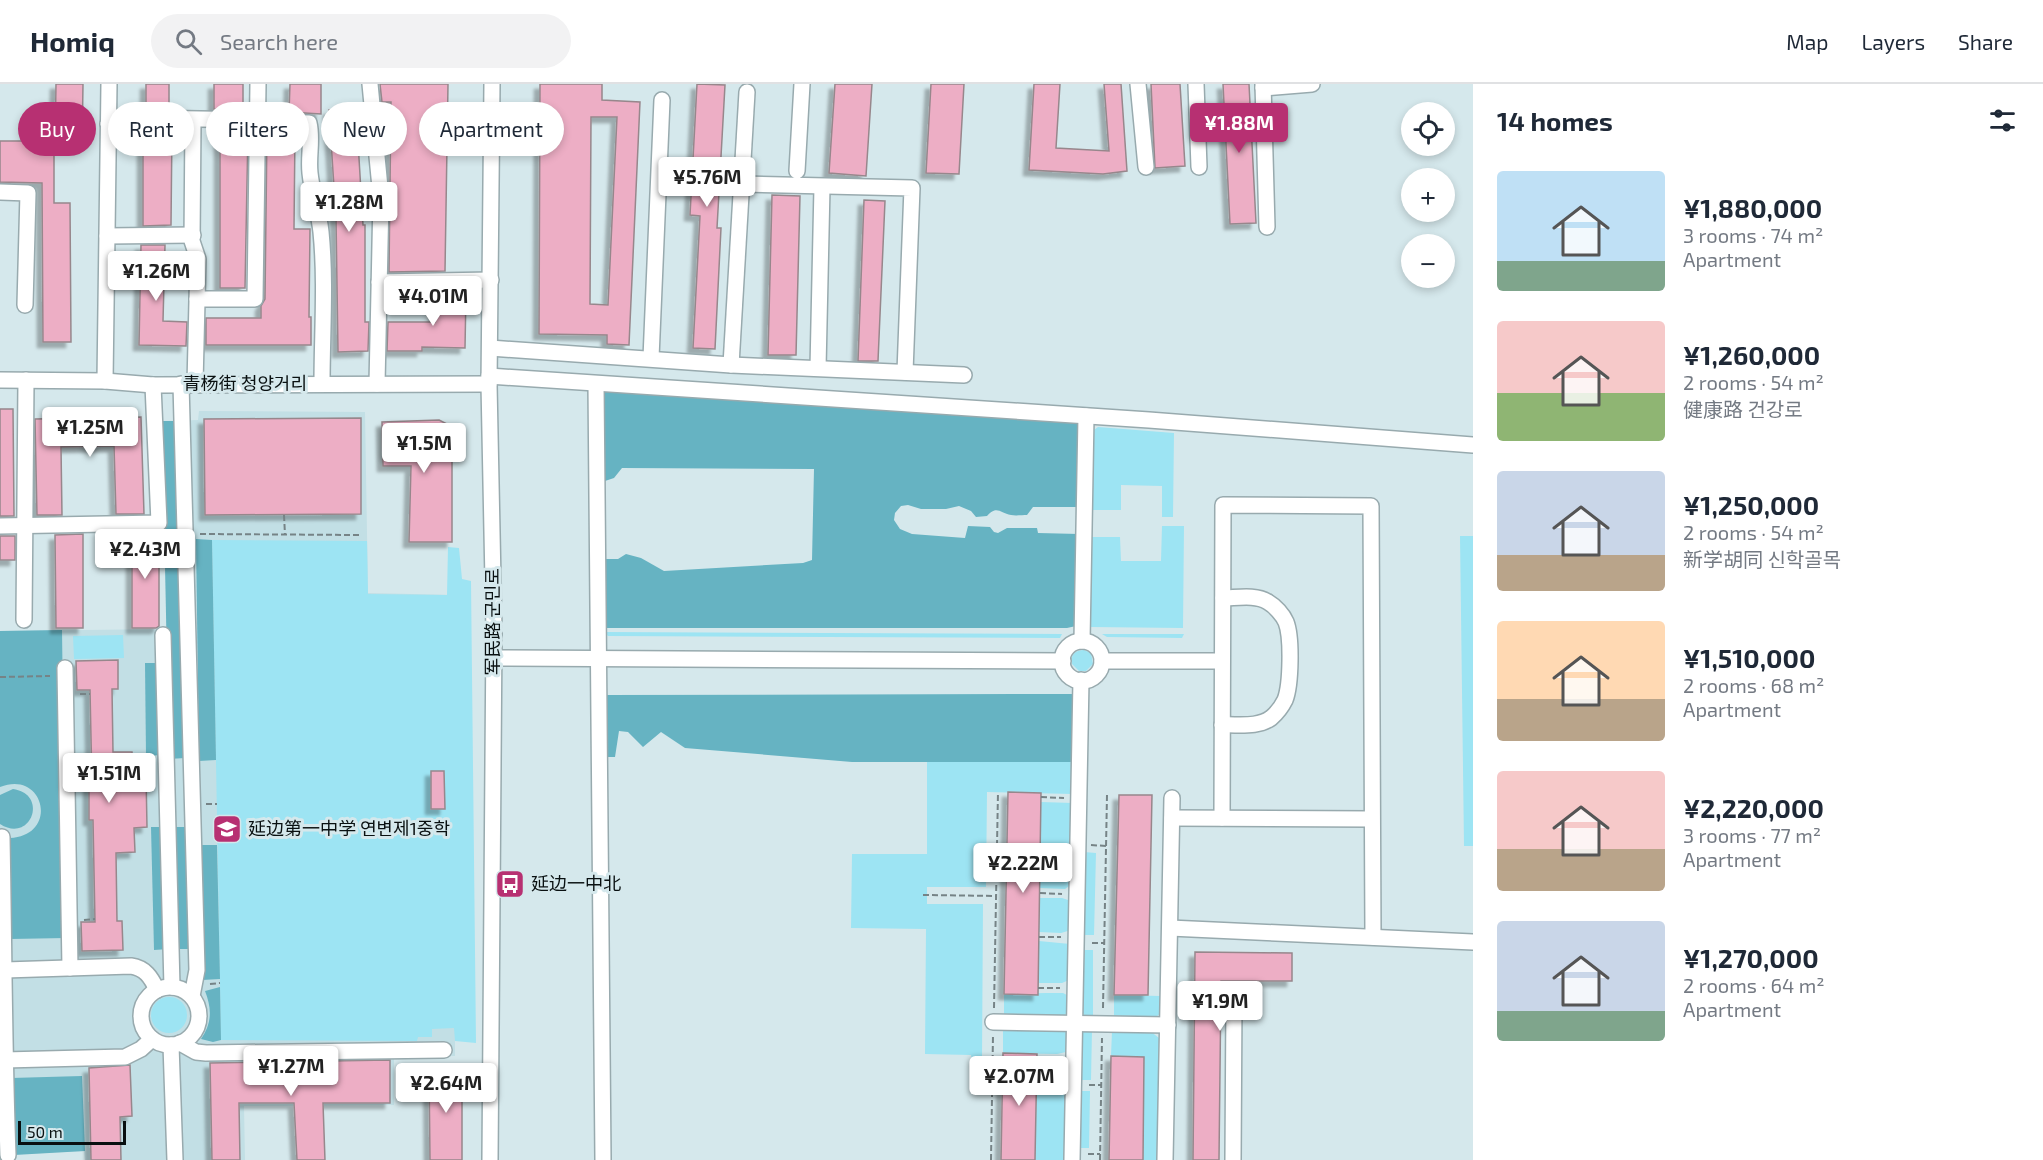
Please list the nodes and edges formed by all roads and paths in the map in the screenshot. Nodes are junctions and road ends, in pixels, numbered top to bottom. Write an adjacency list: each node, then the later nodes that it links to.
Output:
1 (109, 84): 12 (street)
2 (258, 84): 13 (street)
3 (370, 84): 30 (street)
4 (492, 84): 29 (street, 军民路 군민로)
5 (802, 84): 22 (street)
6 (1138, 84): 21 (street)
7 (1196, 84): 20 (street)
8 (1312, 84): 9 (street)
9 (1263, 86): 26 (street)
10 (747, 92): 23 (street)
11 (662, 100): 34 (street)
12 (109, 102)
13 (258, 102)
14 (309, 123): 16 (street)
15 (108, 124): 28 (street)
16 (309, 154)
17 (309, 154): 45 (street)
18 (193, 156): 27 (street)
19 (257, 156): 31 (street)
20 (1199, 166)
21 (1146, 167)
22 (797, 171)
23 (742, 184): 24 (street); 35 (street)
24 (822, 187): 36 (street); 37 (street)
25 (0, 192): 32 (street)
26 (1268, 227)
27 (192, 235): 28 (street); 31 (street)
28 (107, 236): 42 (street)
29 (491, 280): 30 (street); 33 (street, 军民路 군민로)
30 (379, 282): 46 (street)
31 (197, 299): 44 (street)
32 (26, 305)
33 (490, 348): 34 (street); 41 (street, 军民路 군민로)
34 (651, 358): 35 (street)
35 (731, 365): 36 (street)
36 (818, 368): 37 (street)
37 (905, 372): 38 (street)
38 (964, 375)
39 (0, 380): 40 (street, 青杨街 청양거리)
40 (26, 380): 42 (street, 青杨街 청양거리); 51 (street)
41 (489, 380): 46 (street, 青杨街 청양거리); 47 (street, 青杨街 청양거리); 60 (street, 军民路 군민로)
42 (105, 381): 43 (street, 青杨街 청양거리)
43 (153, 384): 44 (street, 青杨街 청양거리); 51 (street)
44 (188, 384): 45 (street, 青杨街 청양거리); 53 (street)
45 (322, 384): 46 (street, 青杨街 청양거리)
46 (377, 384)
47 (596, 384): 48 (street, 青杨街 청양거리); 61 (street)
48 (1086, 416): 49 (street, 青杨街 청양거리); 59 (street)
49 (1473, 445)
50 (284, 514): 54 (path)
51 (25, 525): 52 (street); 57 (street)
52 (0, 526)
53 (185, 534): 54 (path); 92 (street)
54 (285, 535): 55 (path)
55 (360, 535)
56 (1223, 597): 64 (street); 68 (street); 76 (street)
57 (24, 620)
58 (163, 635): 89 (street)
59 (1082, 641): 62 (street); 63 (street)
60 (494, 658): 61 (street); 106 (street, 军民路 군민로)
61 (599, 658): 62 (street); 107 (street)
62 (1063, 661): 67 (street)
63 (1102, 661): 64 (street); 67 (street)
64 (1222, 661): 68 (street)
65 (65, 672): 66 (path); 87 (street)
66 (0, 677)
67 (1082, 680): 72 (street)
68 (1222, 725): 75 (street)
69 (998, 792): 81 (path)
70 (1107, 795): 96 (path)
71 (1041, 797): 72 (path)
72 (1079, 798): 79 (street)
73 (1172, 798): 74 (street)
74 (1172, 818): 75 (street); 82 (street)
75 (1222, 818): 76 (street)
76 (1371, 819): 85 (street)
77 (2, 837): 88 (street)
78 (1040, 894): 79 (path)
79 (1077, 894): 84 (street)
80 (923, 895): 81 (path)
81 (996, 896): 94 (path)
82 (1170, 928): 85 (street); 97 (street)
83 (1039, 937): 84 (path)
84 (1076, 937): 91 (street)
85 (1373, 937): 86 (street)
86 (1473, 942)
87 (70, 968): 88 (street); 89 (street)
88 (5, 970): 102 (street)
89 (164, 988): 92 (street); 98 (street)
90 (1038, 988): 91 (path)
91 (1075, 988): 95 (street)
92 (192, 996): 99 (street)
93 (1234, 998): 112 (street)
94 (993, 1022): 95 (street); 108 (path)
95 (1074, 1024): 96 (street); 103 (street)
96 (1102, 1024): 97 (street); 110 (path)
97 (1168, 1025): 111 (street)
98 (152, 1039): 99 (street); 102 (street)
99 (175, 1044): 100 (street); 105 (street)
100 (444, 1050)
101 (1036, 1059): 103 (path)
102 (4, 1060): 104 (street)
103 (1074, 1060): 109 (street)
104 (8, 1155)
105 (175, 1160)
106 (490, 1160)
107 (603, 1160)
108 (991, 1160)
109 (1072, 1160)
110 (1100, 1160)
111 (1165, 1160)
112 (1233, 1160)

